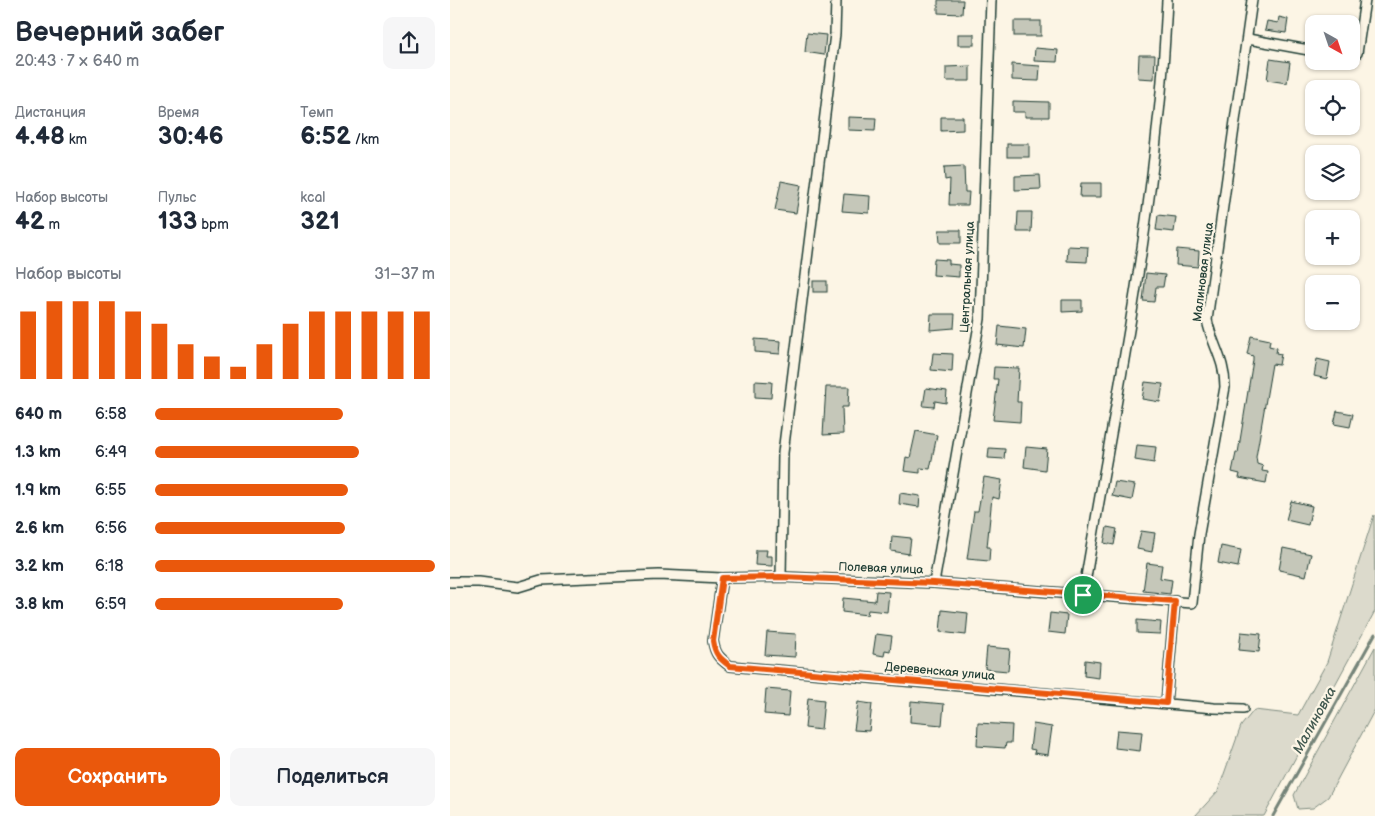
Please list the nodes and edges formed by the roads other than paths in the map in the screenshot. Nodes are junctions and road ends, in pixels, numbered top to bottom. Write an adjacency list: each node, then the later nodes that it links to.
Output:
1 (836, 0): 9 (street)
2 (991, 0): 12 (street, Центральная улица)
3 (1168, 0): 13 (street)
4 (1252, 0): 7 (street, Малиновая улица)
5 (1365, 0): 6 (street)
6 (1360, 33)
7 (1248, 39): 8 (street); 15 (street, Малиновая улица)
8 (1305, 49)
9 (780, 577): 10 (street, Полевая улица); 12 (street, Полевая улица)
10 (722, 578): 11 (street, Полевая улица); 16 (street, Деревенская улица)
11 (450, 582)
12 (934, 583): 13 (street, Полевая улица)
13 (1083, 595): 14 (street, Полевая улица)
14 (1175, 601): 15 (street, Полевая улица); 16 (street)
15 (1192, 603)
16 (1166, 703): 17 (street, Деревенская улица)
17 (1243, 709)

